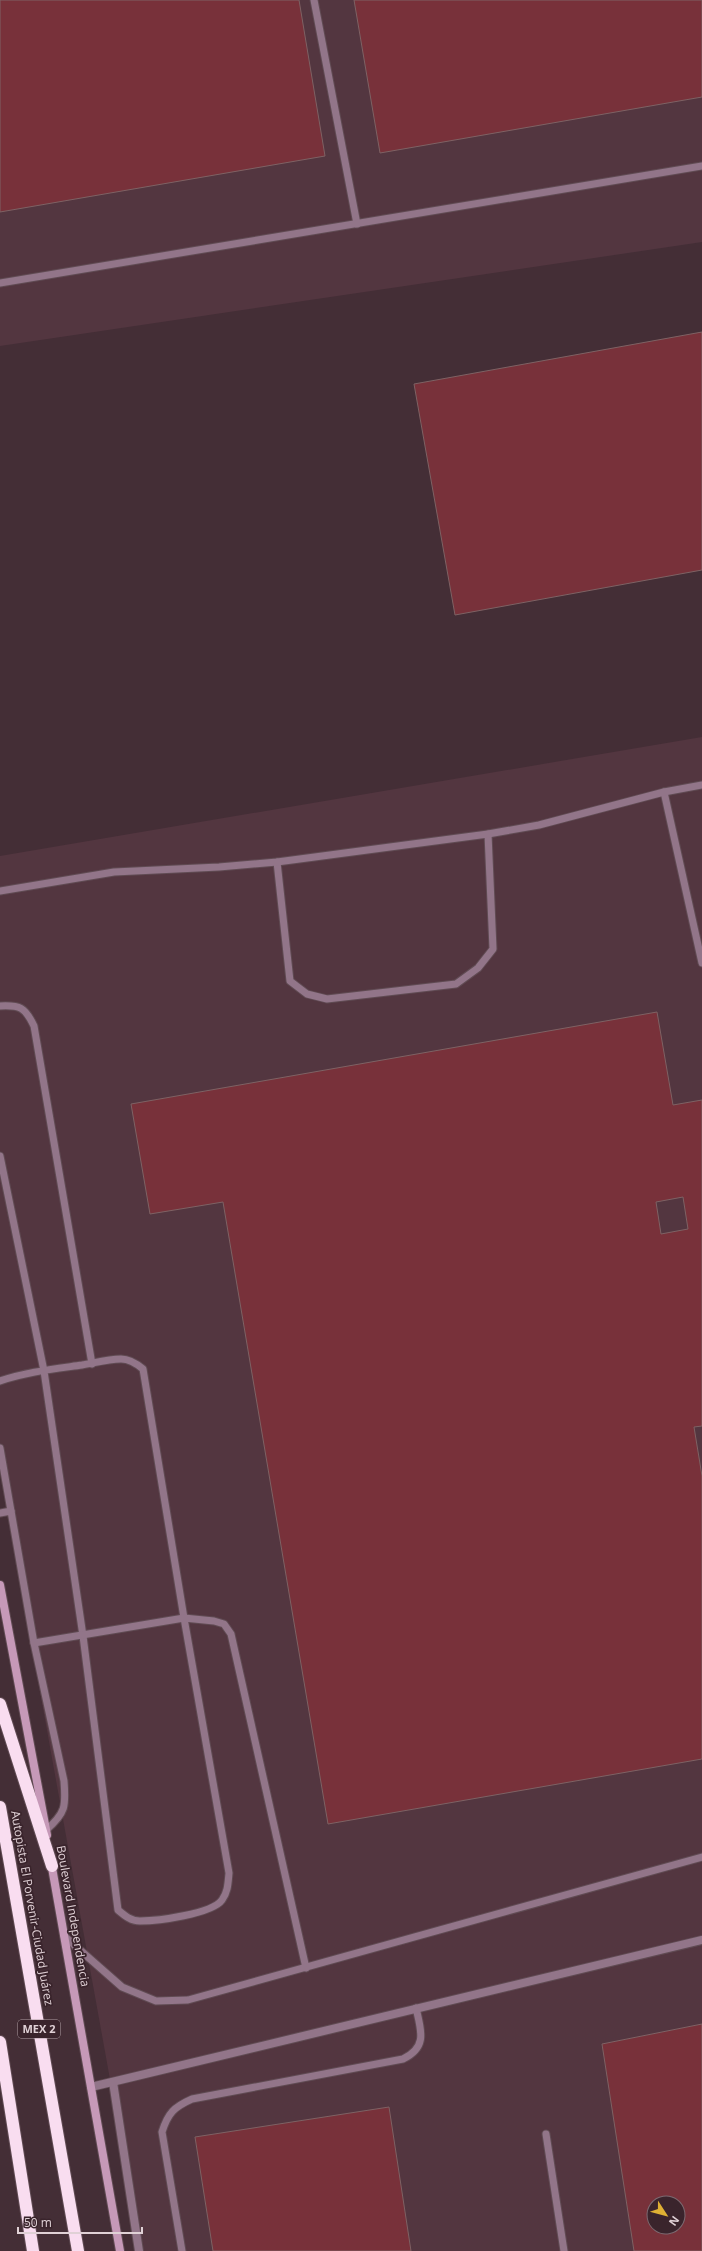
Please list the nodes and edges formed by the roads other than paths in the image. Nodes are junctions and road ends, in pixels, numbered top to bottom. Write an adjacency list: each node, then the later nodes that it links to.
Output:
1 (314, 0): 3 (lane)
2 (702, 166): 3 (lane)
3 (357, 224): 4 (lane)
4 (0, 283)
5 (702, 785): 6 (lane)
6 (664, 792): 7 (lane); 10 (lane)
7 (488, 834): 8 (lane); 8 (lane)
8 (277, 862): 9 (lane)
9 (0, 890)
10 (702, 963)
11 (0, 1006): 13 (lane)
12 (0, 1156): 14 (lane)
13 (92, 1364): 14 (lane); 20 (lane)
14 (44, 1371): 15 (lane); 21 (lane)
15 (0, 1380)
16 (0, 1448): 17 (lane)
17 (11, 1511): 18 (lane); 22 (lane)
18 (0, 1513)
19 (0, 1585): 25 (main road, Boulevard Independencia)
20 (184, 1618): 21 (lane); 21 (lane); 30 (lane)
21 (83, 1636): 22 (lane)
22 (34, 1643): 25 (lane)
23 (0, 1704): 27 (highway)
24 (0, 1807): 37 (highway, Autopista El Porvenir-Ciudad Juárez / MEX 2)
25 (46, 1830): 27 (main road, Boulevard Independencia)
26 (702, 1857): 30 (lane)
27 (52, 1866): 28 (main road, Boulevard Independencia)
28 (64, 1936): 30 (lane); 34 (main road, Boulevard Independencia)
29 (702, 1940): 31 (street)
30 (306, 1968)
31 (416, 2008): 33 (street); 40 (lane)
32 (0, 2042): 36 (highway)
33 (113, 2082): 34 (street); 39 (street)
34 (91, 2087): 38 (main road, Boulevard Independencia)
35 (546, 2134): 41 (lane)
36 (33, 2251)
37 (78, 2251)
38 (120, 2251)
39 (138, 2251)
40 (182, 2251)
41 (564, 2251)

